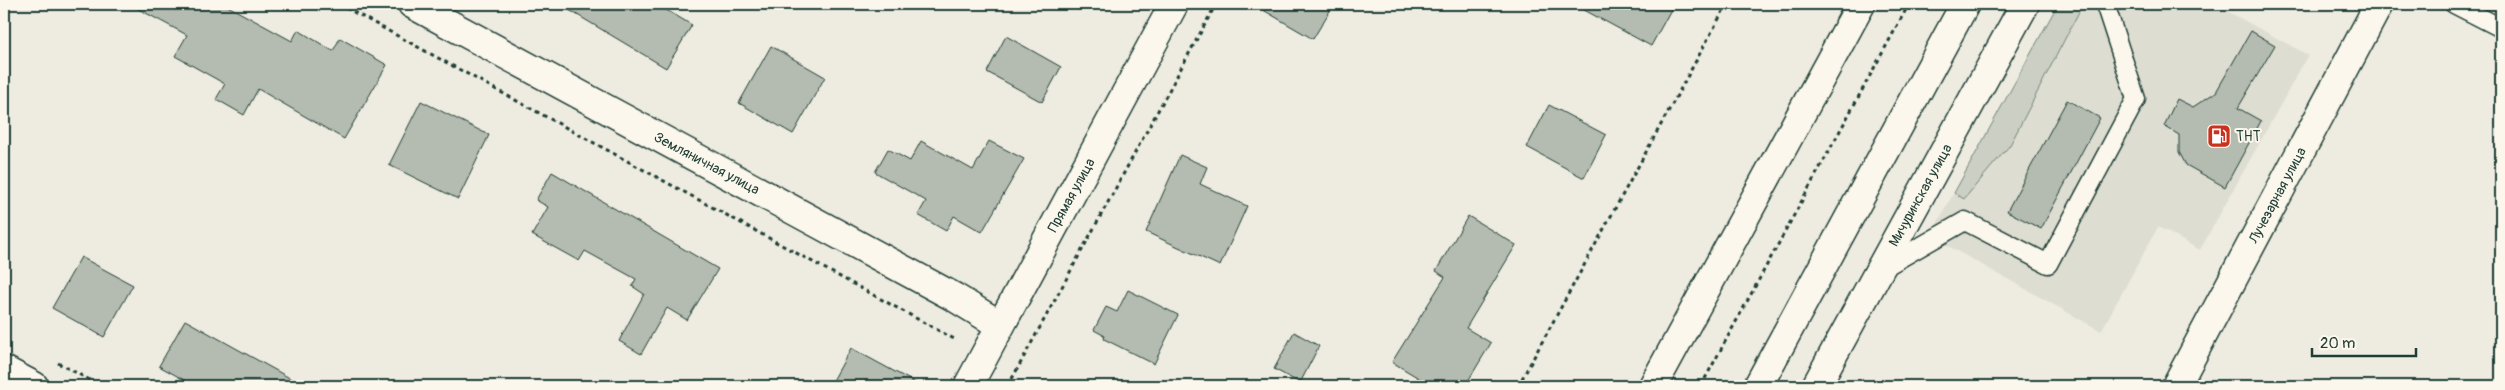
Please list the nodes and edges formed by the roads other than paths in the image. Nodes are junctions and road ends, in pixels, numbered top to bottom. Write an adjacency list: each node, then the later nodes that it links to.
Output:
1 (412, 4): 11 (street, Земляничная улица)
2 (1174, 4): 11 (street, Прямая улица)
3 (1861, 4): 15 (street)
4 (1965, 4): 16 (street)
5 (2025, 4): 10 (street, Мичуринская улица)
6 (2105, 4): 10 (lane)
7 (2378, 4): 18 (street, Лучезарная улица)
8 (2454, 4): 9 (lane)
9 (2501, 28)
10 (1878, 270): 17 (street, Мичуринская улица)
11 (1000, 325): 14 (street, Прямая улица)
12 (4, 370): 13 (street)
13 (34, 386)
14 (968, 386)
15 (1653, 386)
16 (1758, 386)
17 (1816, 386)
18 (2176, 386)

